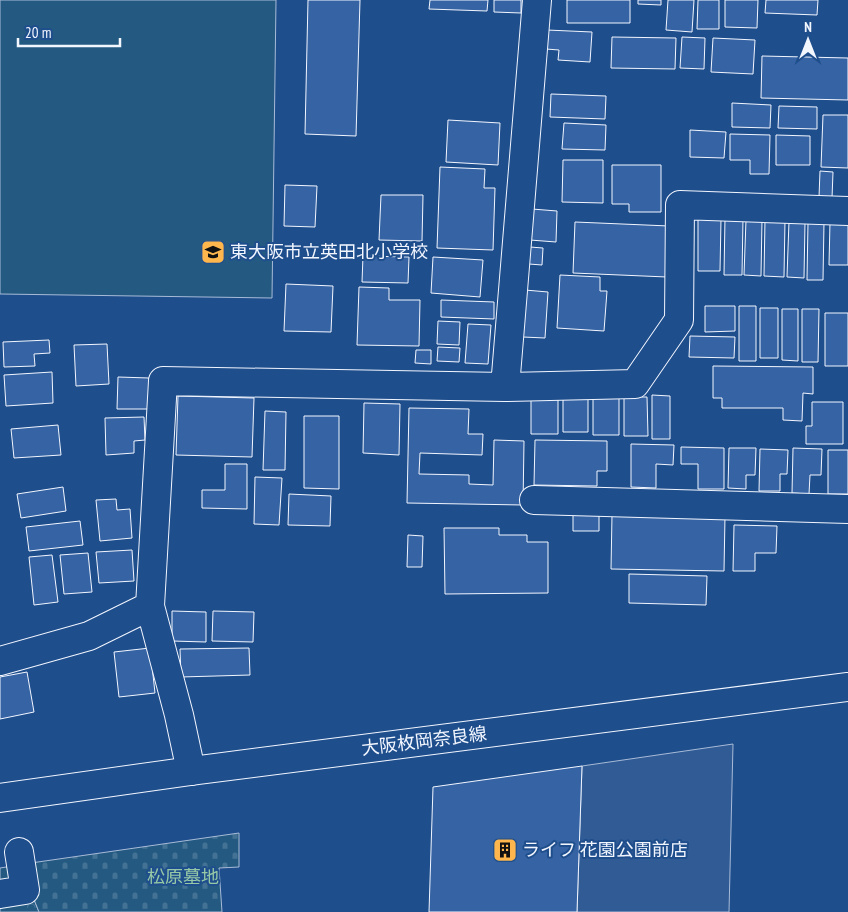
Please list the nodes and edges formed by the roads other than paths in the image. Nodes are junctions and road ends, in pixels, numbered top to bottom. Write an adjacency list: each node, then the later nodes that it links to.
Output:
1 (537, 0): 3 (street)
2 (848, 211): 3 (street)
3 (505, 386): 6 (street)
4 (534, 500): 5 (street)
5 (848, 509)
6 (150, 606): 7 (street); 9 (street)
7 (0, 661)
8 (848, 687): 9 (street, 大阪枚岡奈良線)
9 (191, 771): 10 (street, 大阪枚岡奈良線)
10 (0, 798)
11 (19, 852): 12 (street)
12 (0, 894)

